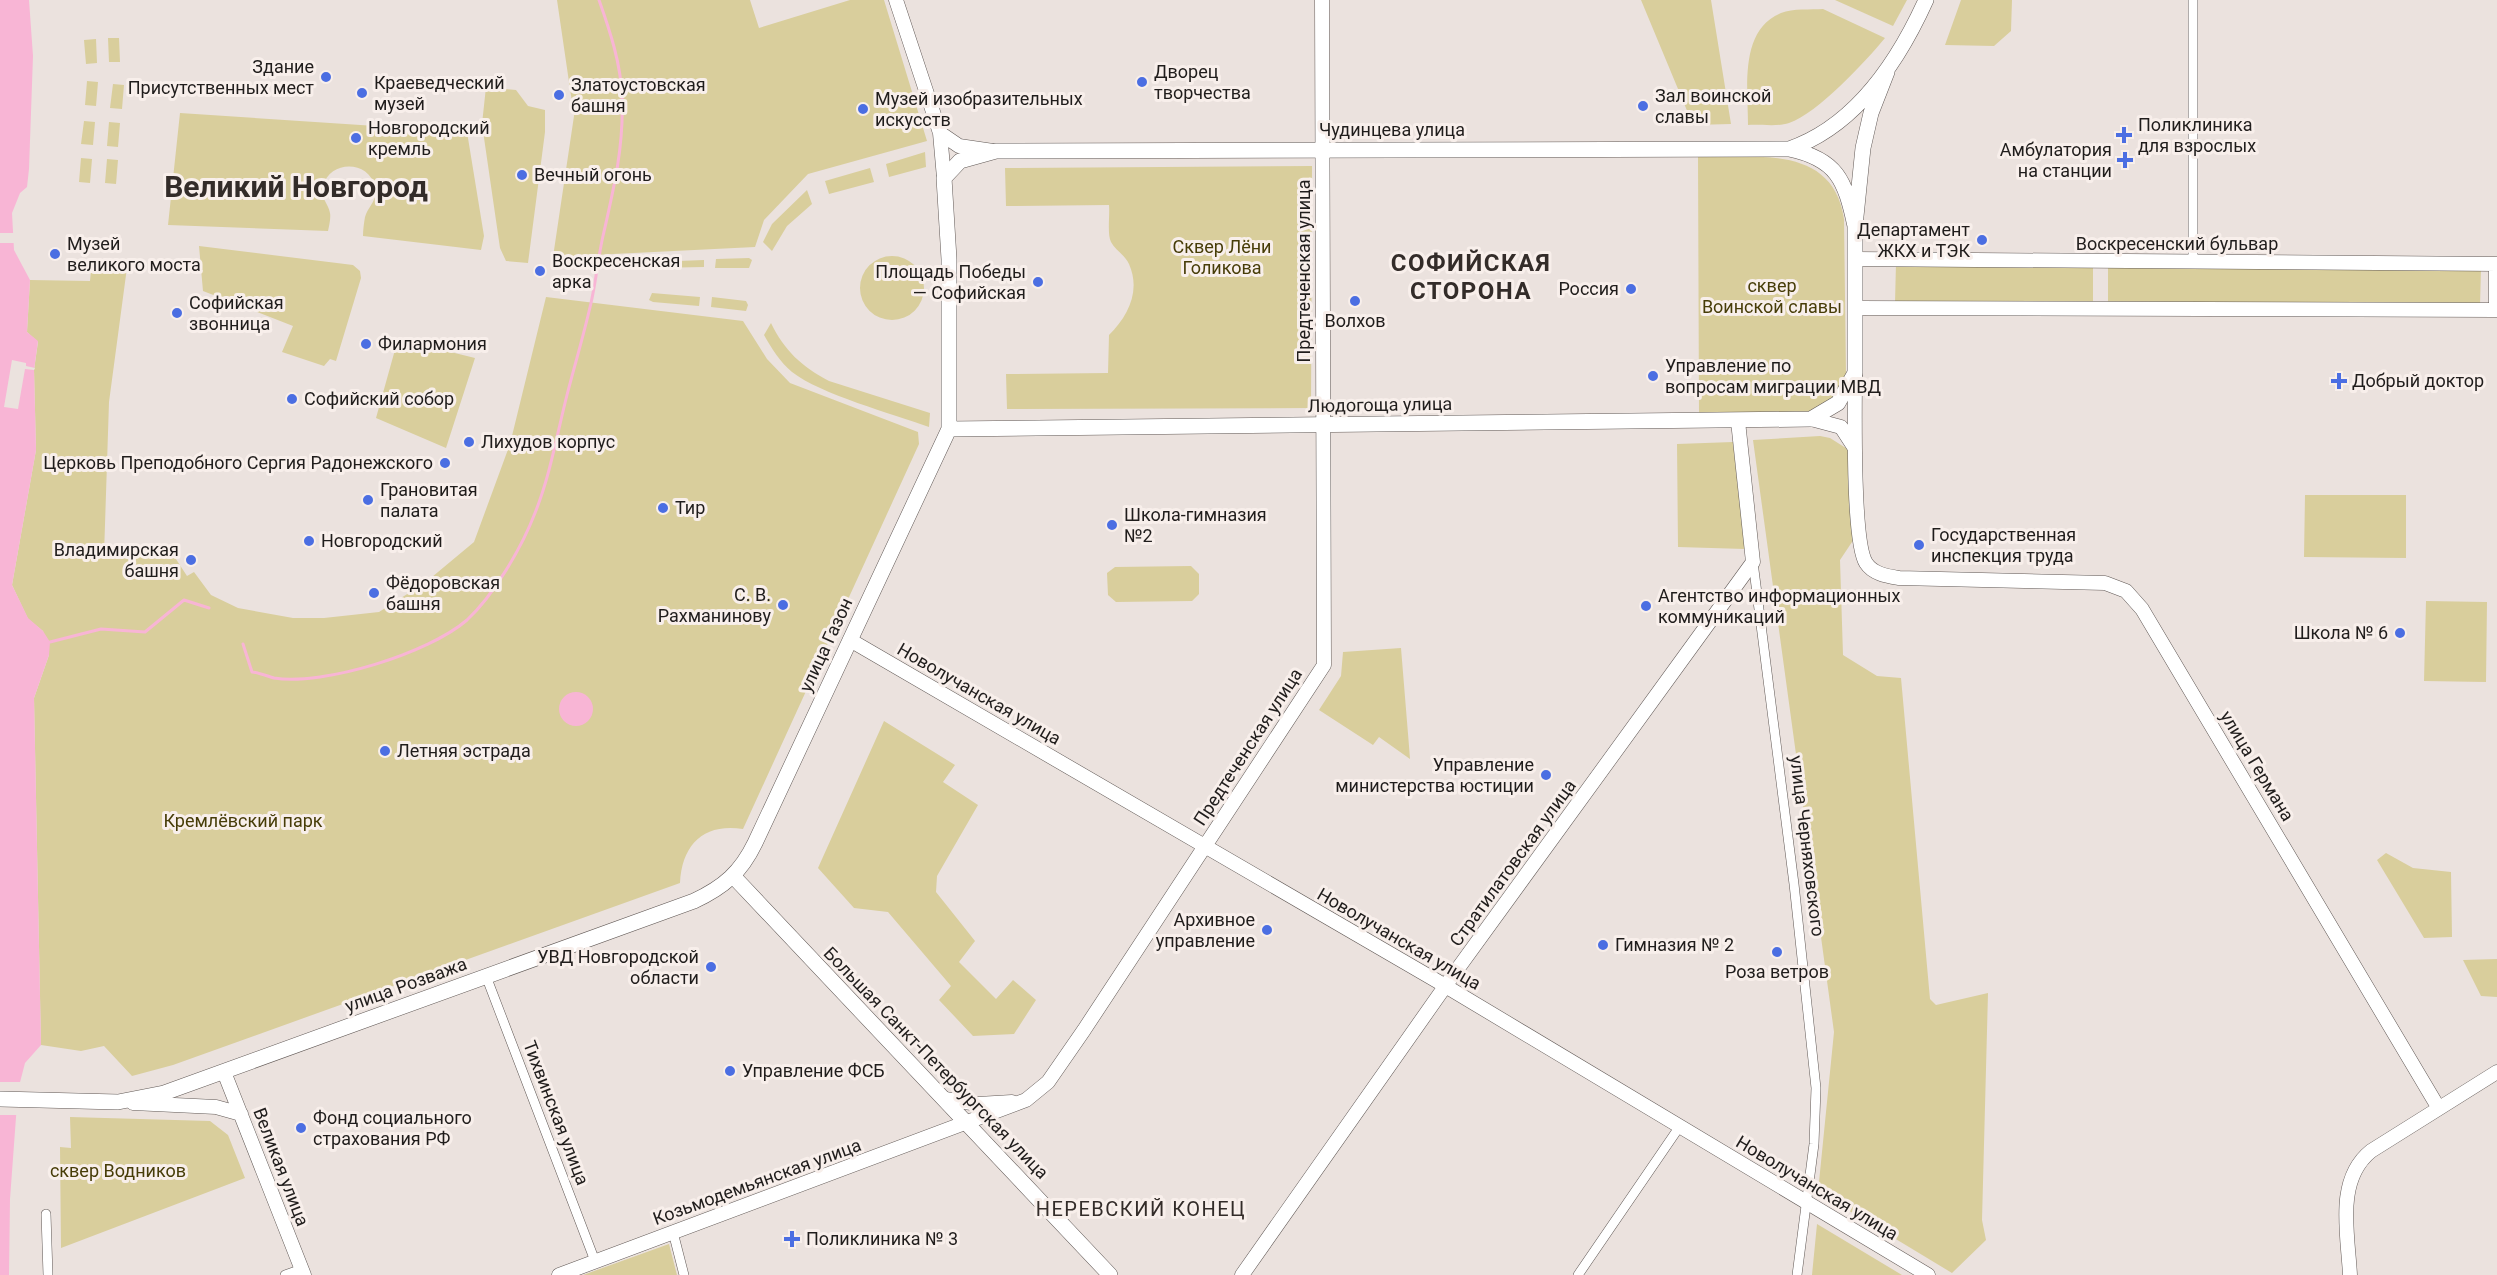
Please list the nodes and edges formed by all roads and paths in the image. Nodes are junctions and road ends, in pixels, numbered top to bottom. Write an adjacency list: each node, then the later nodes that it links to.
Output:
1 (896, 0): 6 (street)
2 (1322, 0): 8 (street, Предтеченская улица)
3 (1926, 0): 5 (main road)
4 (2193, 0): 13 (street)
5 (1887, 72): 7 (main road, Чудинцева улица); 11 (main road)
6 (940, 133): 9 (street, Чудинцева улица); 10 (street)
7 (1789, 149): 8 (main road, Чудинцева улица); 11 (main road, Чудинцева улица)
8 (1322, 150): 9 (main road, Чудинцева улица); 20 (street, Предтеченская улица)
9 (996, 151): 10 (main road, Чудинцева улица)
10 (944, 178): 21 (main road)
11 (1855, 226): 12 (main road)
12 (1856, 259): 13 (street, Воскресенский бульвар); 15 (main road)
13 (2193, 262): 14 (street, Воскресенский бульвар)
14 (2497, 264): 16 (street)
15 (1856, 308): 16 (street); 17 (main road)
16 (2497, 310)
17 (1855, 373): 18 (main road); 22 (street)
18 (1811, 419): 19 (main road, Людогоща улица); 22 (street, Людогоща улица)
19 (1738, 421): 20 (main road, Людогоща улица); 23 (street, улица Черняховского)
20 (1323, 425): 21 (main road, Людогоща улица); 25 (street, Предтеченская улица)
21 (949, 429): 24 (main road, улица Газон)
22 (1856, 450): 35 (street, улица Германа)
23 (1753, 562): 28 (street, Стратилатовская улица); 39 (street, улица Черняховского)
24 (849, 640): 25 (street, Новолучанская улица); 26 (main road, улица Газон)
25 (1204, 846): 28 (street, Новолучанская улица); 33 (street, Предтеченская улица)
26 (734, 877): 27 (main road, улица Розважа); 32 (main road, Большая Санкт-Петербургская улица)
27 (486, 976): 29 (main road, улица Розважа); 42 (street, Тихвинская улица)
28 (1445, 986): 38 (street, Новолучанская улица); 49 (street, Стратилатовская улица)
29 (224, 1071): 34 (main road, улица Розважа); 36 (street, Великая улица)
30 (2497, 1072): 35 (street)
31 (0, 1099): 34 (main road, улица Розважа)
32 (945, 1099): 33 (street); 37 (main road, Большая Санкт-Петербургская улица)
33 (1026, 1101): 37 (street, Предтеченская улица)
34 (118, 1102): 36 (street)
35 (2438, 1107): 53 (street)
36 (241, 1114): 43 (street, Великая улица)
37 (968, 1123): 41 (street, Козьмодемьянская улица); 48 (main road, Большая Санкт-Петербургская улица)
38 (1680, 1126): 39 (street, Новолучанская улица); 50 (street)
39 (1806, 1204): 51 (street, улица Черняховского); 52 (street, Новолучанская улица)
40 (46, 1214): 44 (street)
41 (673, 1232): 42 (street, Козьмодемьянская улица); 47 (street)
42 (595, 1261): 46 (street, Козьмодемьянская улица)
43 (303, 1272): 45 (street)
44 (48, 1275)
45 (285, 1275)
46 (558, 1275)
47 (684, 1275)
48 (1110, 1275)
49 (1242, 1275)
50 (1578, 1275)
51 (1797, 1275)
52 (1928, 1275)
53 (2350, 1275)

